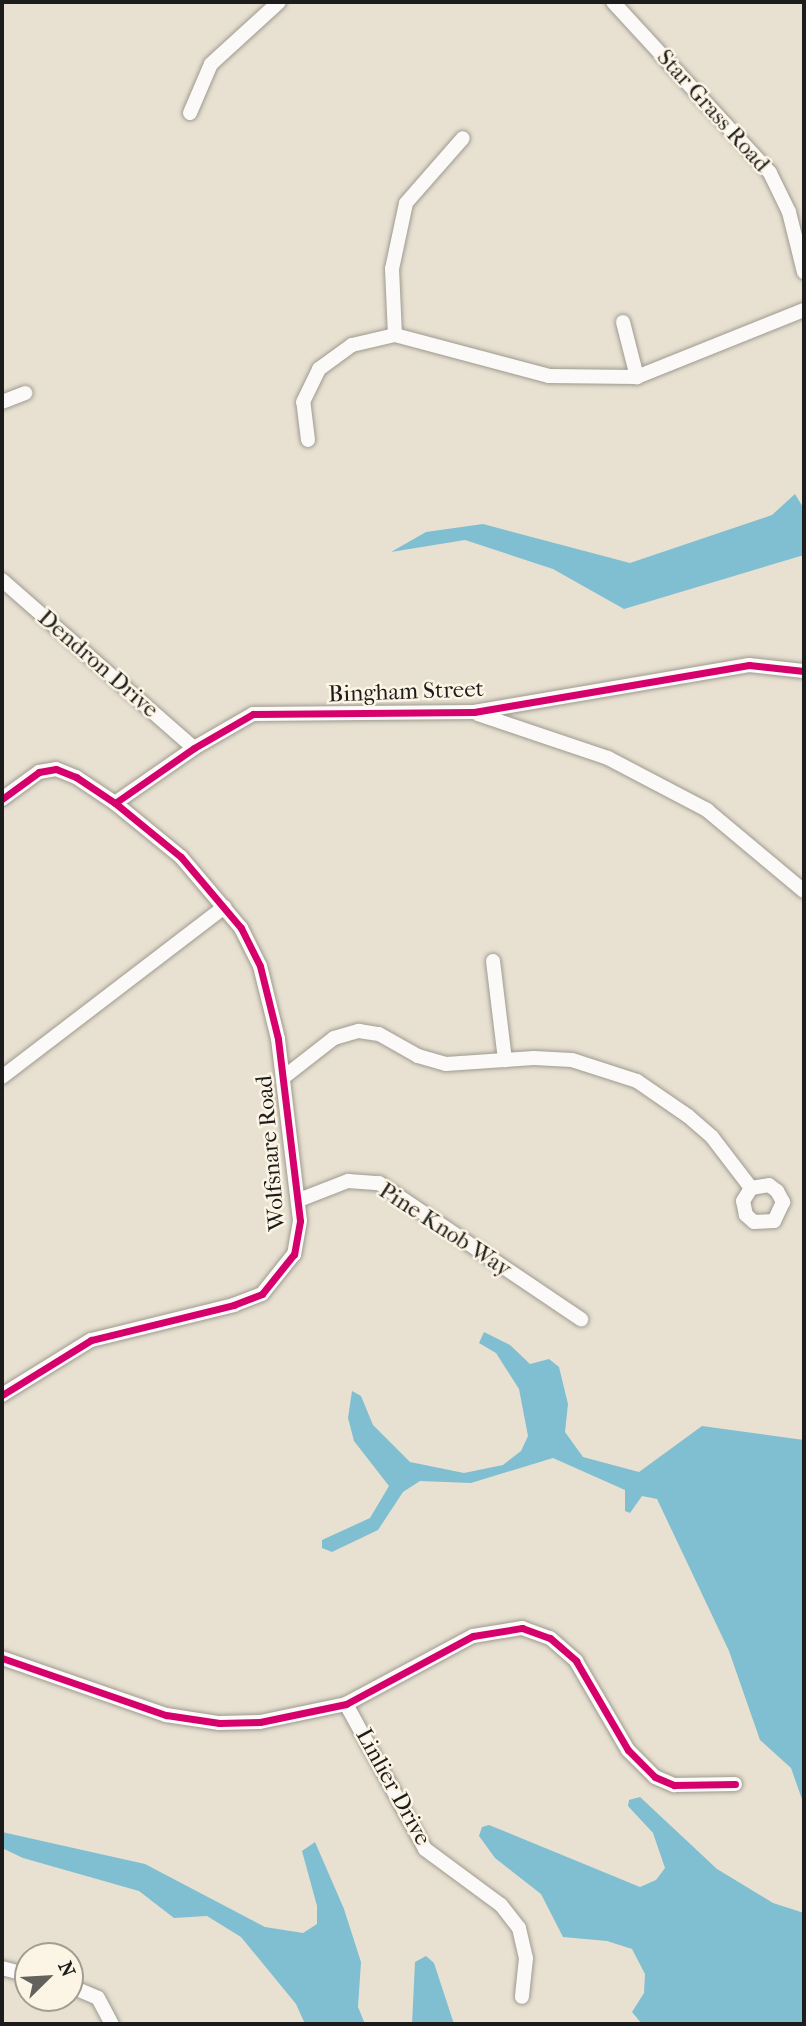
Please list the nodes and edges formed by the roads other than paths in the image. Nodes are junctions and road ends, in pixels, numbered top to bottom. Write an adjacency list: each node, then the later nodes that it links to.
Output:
1 (279, 2): 3 (street)
2 (613, 2): 5 (street, Star Grass Road)
3 (190, 113)
4 (463, 138): 8 (street)
5 (804, 272)
6 (804, 310): 9 (street)
7 (623, 322): 9 (street)
8 (395, 335): 9 (street); 12 (street)
9 (638, 377)
10 (25, 393): 11 (street)
11 (2, 402)
12 (308, 440)
13 (2, 580): 16 (street, Dendron Drive)
14 (804, 671): 15 (street, Bingham Street)
15 (474, 712): 16 (street, Bingham Street); 19 (street)
16 (194, 748): 18 (street, Bingham Street)
17 (2, 799): 18 (street, Wolfsnare Road)
18 (116, 803): 20 (street, Wolfsnare Road)
19 (804, 891)
20 (224, 906): 23 (street); 24 (street, Wolfsnare Road)
21 (492, 961): 22 (street)
22 (505, 1060): 24 (street); 25 (street)
23 (2, 1077)
24 (284, 1077): 26 (street, Wolfsnare Road)
25 (751, 1188)
26 (299, 1200): 27 (street, Pine Knob Way); 28 (street, Wolfsnare Road)
27 (581, 1319)
28 (2, 1395)
29 (2, 1658): 30 (street)
30 (346, 1704): 31 (street); 33 (street, Linlier Drive)
31 (735, 1784)
32 (84, 1992): 34 (street)
33 (522, 1997)
34 (112, 2024)

